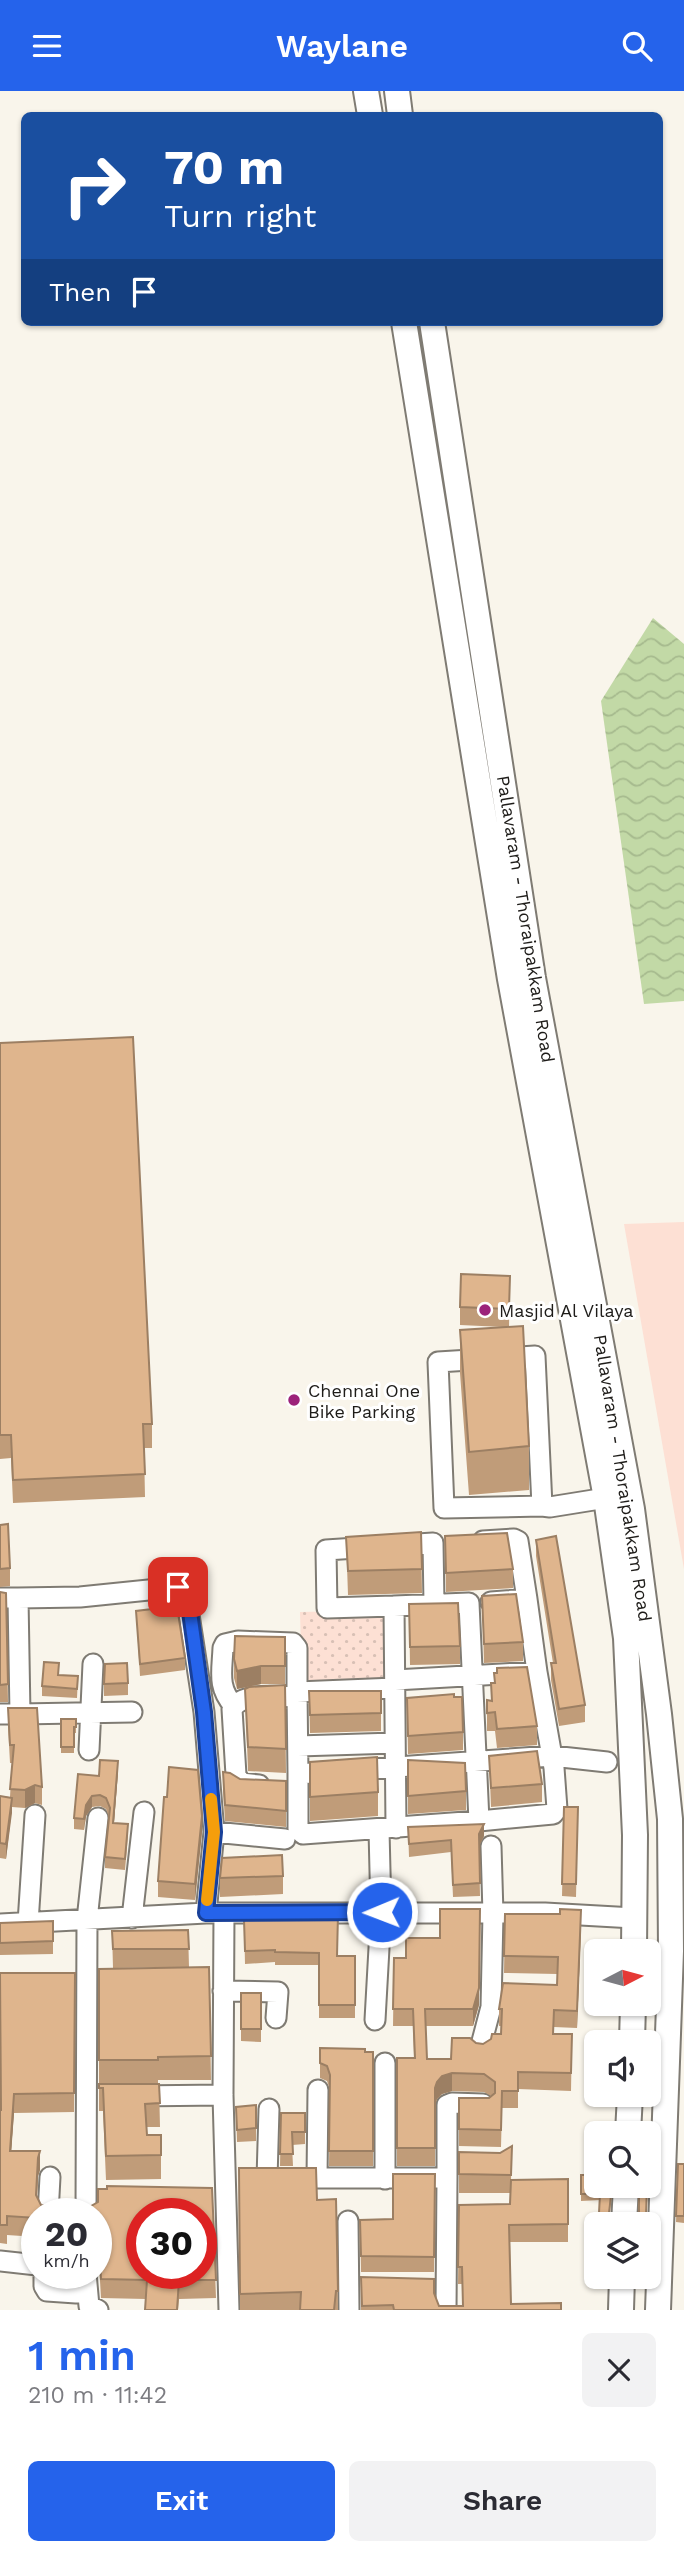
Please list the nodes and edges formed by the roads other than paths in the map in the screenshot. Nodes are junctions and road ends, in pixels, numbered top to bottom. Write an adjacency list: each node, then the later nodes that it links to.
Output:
1 (366, 91): 3 (main road)
2 (397, 91): 4 (main road)
3 (370, 112)
4 (400, 112)
5 (405, 326): 7 (main road, Pallavaram - Thoraipakkam Road)
6 (433, 326): 52 (main road, Pallavaram - Thoraipakkam Road)
7 (606, 1497): 8 (street); 44 (main road, Pallavaram - Thoraipakkam Road)
8 (542, 1506): 8 (street)
9 (446, 1543): 11 (street); 13 (street); 14 (street)
10 (9, 1598): 23 (street); 37 (street)
11 (527, 1599): 12 (street); 16 (street)
12 (470, 1603): 13 (street); 17 (street)
13 (434, 1604): 14 (street)
14 (394, 1606): 18 (street)
15 (93, 1664): 22 (street)
16 (537, 1672): 17 (street); 28 (street)
17 (471, 1677): 18 (street); 27 (street)
18 (398, 1693): 19 (street); 24 (street)
19 (297, 1695): 20 (street); 20 (street); 25 (street)
20 (234, 1706): 31 (street)
21 (132, 1712): 22 (street)
22 (91, 1713): 23 (street); 26 (street)
23 (10, 1714)
24 (395, 1743): 25 (street); 30 (street)
25 (298, 1746): 31 (street)
26 (89, 1750)
27 (477, 1761): 28 (street); 30 (street); 35 (street)
28 (553, 1762): 29 (street); 35 (street)
29 (607, 1767)
30 (396, 1768): 31 (street); 36 (street)
31 (298, 1780): 36 (street)
32 (144, 1812): 43 (street)
33 (35, 1815): 46 (street)
34 (98, 1818): 45 (street)
35 (479, 1821): 36 (street)
36 (385, 1831): 40 (street)
37 (214, 1832): 38 (street); 41 (street)
38 (285, 1839)
39 (491, 1846): 42 (street)
40 (382, 1912): 41 (street); 42 (street); 54 (street)
41 (215, 1913): 43 (street); 51 (street)
42 (494, 1914): 44 (street); 55 (street)
43 (132, 1918): 45 (street)
44 (634, 1918): 48 (main road, Pallavaram - Thoraipakkam Road)
45 (87, 1920): 46 (street); 50 (street)
46 (28, 1923): 47 (street)
47 (0, 1924)
48 (634, 1939)
49 (62, 1979): 50 (street)
50 (87, 1979): 60 (street)
51 (223, 1991): 53 (street); 59 (street)
52 (677, 1992): 57 (main road, Pallavaram - Thoraipakkam Road)
53 (276, 2018)
54 (375, 2020)
55 (480, 2049)
56 (385, 2063): 67 (street)
57 (667, 2087): 84 (main road, Pallavaram - Thoraipakkam Road)
58 (318, 2090): 64 (street)
59 (223, 2095): 60 (street); 68 (street)
60 (102, 2096): 71 (street)
61 (484, 2104): 65 (street)
62 (269, 2109): 66 (street)
63 (50, 2177): 70 (street)
64 (317, 2178): 66 (street); 67 (street)
65 (447, 2178): 67 (street); 82 (street)
66 (267, 2179): 68 (street)
67 (385, 2179)
68 (234, 2185): 69 (street); 80 (street)
69 (201, 2191)
70 (49, 2198)
71 (91, 2198)
72 (348, 2221): 81 (street)
73 (0, 2261): 74 (street)
74 (21, 2263)
75 (46, 2289): 78 (street)
76 (87, 2289): 79 (street)
77 (622, 2289): 83 (main road)
78 (76, 2293)
79 (98, 2310)
80 (229, 2310)
81 (349, 2310)
82 (446, 2310)
83 (621, 2310)
84 (658, 2310)

